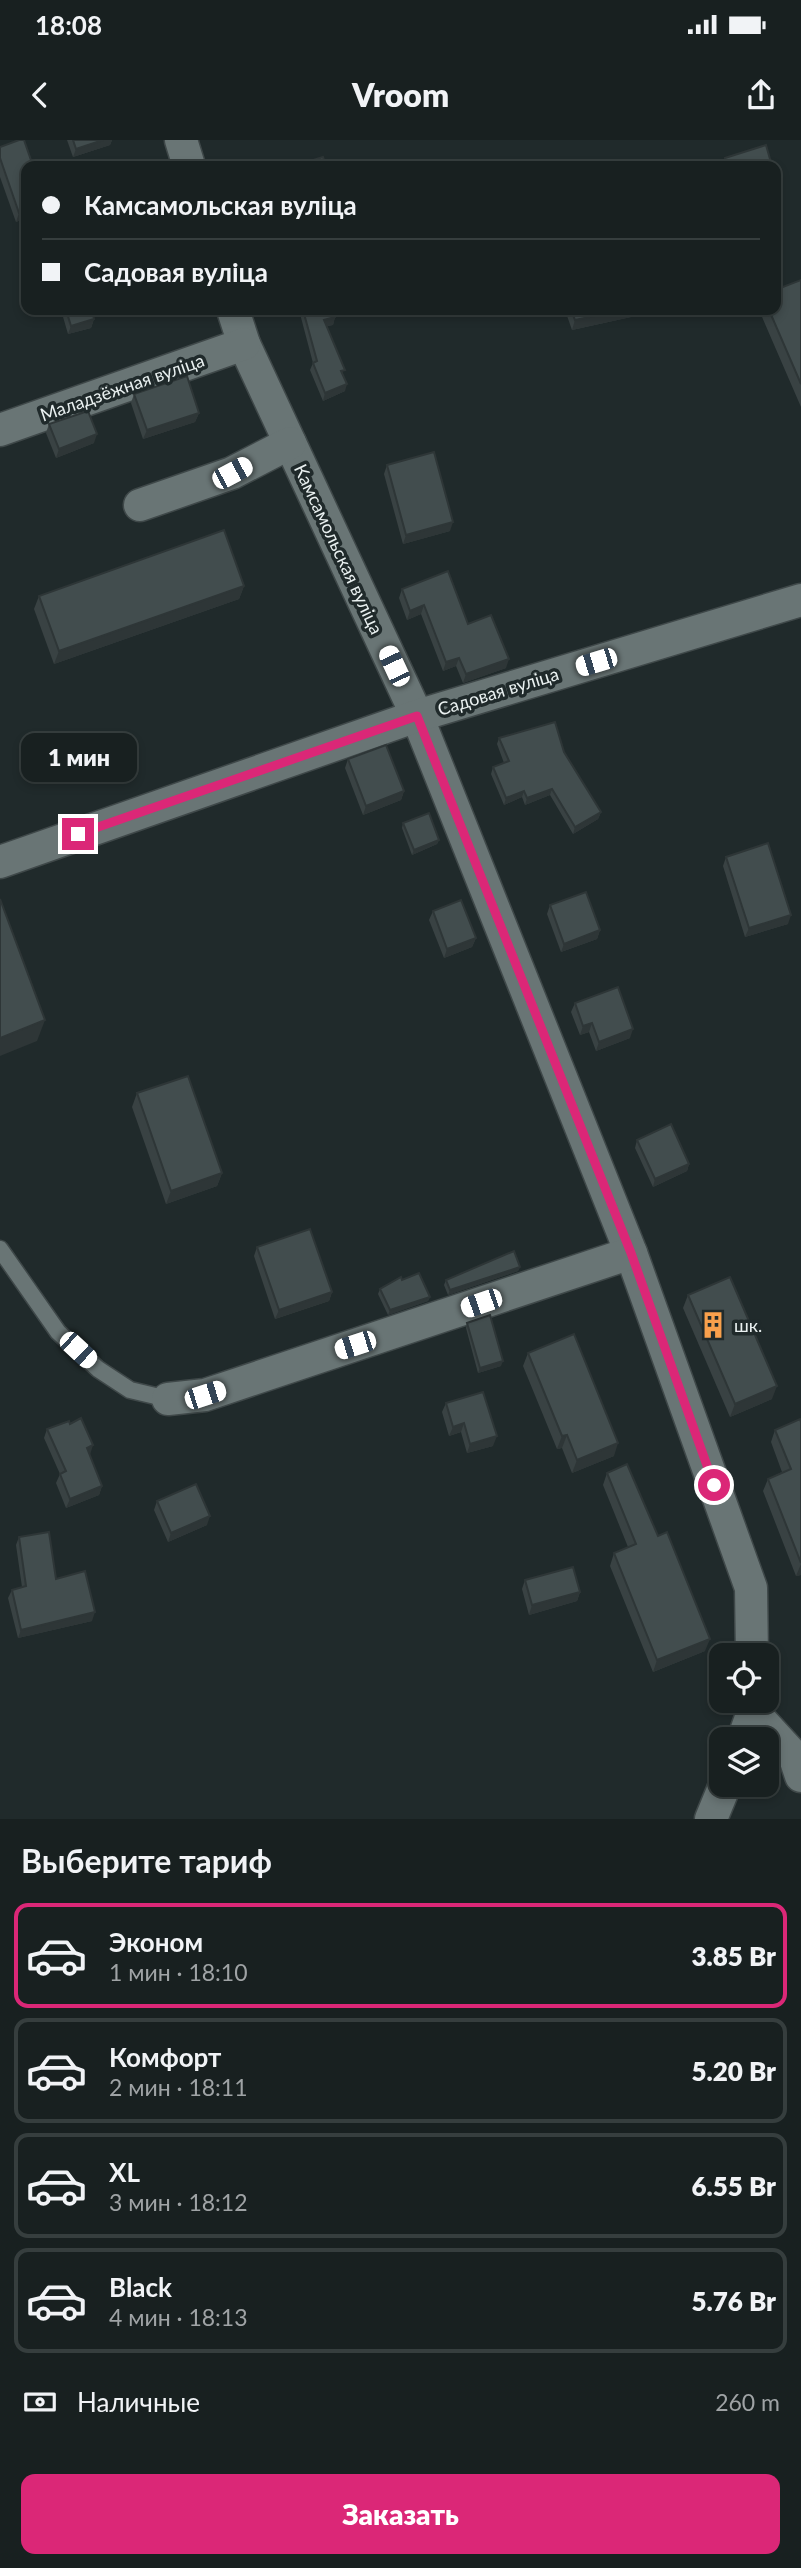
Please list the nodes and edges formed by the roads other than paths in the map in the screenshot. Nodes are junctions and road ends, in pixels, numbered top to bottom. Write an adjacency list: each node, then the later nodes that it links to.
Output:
1 (181, 140): 2 (street)
2 (187, 161)
3 (235, 315): 4 (street, Камсамольская вуліца)
4 (244, 344): 5 (street, Маладзёжная вуліца); 6 (street, Камсамольская вуліца)
5 (0, 430)
6 (290, 443): 7 (street); 9 (street, Камсамольская вуліца)
7 (140, 505)
8 (801, 600): 9 (street, Садовая вуліца)
9 (417, 716): 10 (street, Садовая вуліца); 12 (street, Камсамольская вуліца)
10 (0, 862)
11 (0, 1249): 13 (lane)
12 (631, 1253): 13 (street); 14 (street, Камсамольская вуліца)
13 (168, 1399)
14 (752, 1643)
15 (750, 1718): 16 (street)
16 (801, 1776)
17 (719, 1797): 18 (street)
18 (711, 1819)

